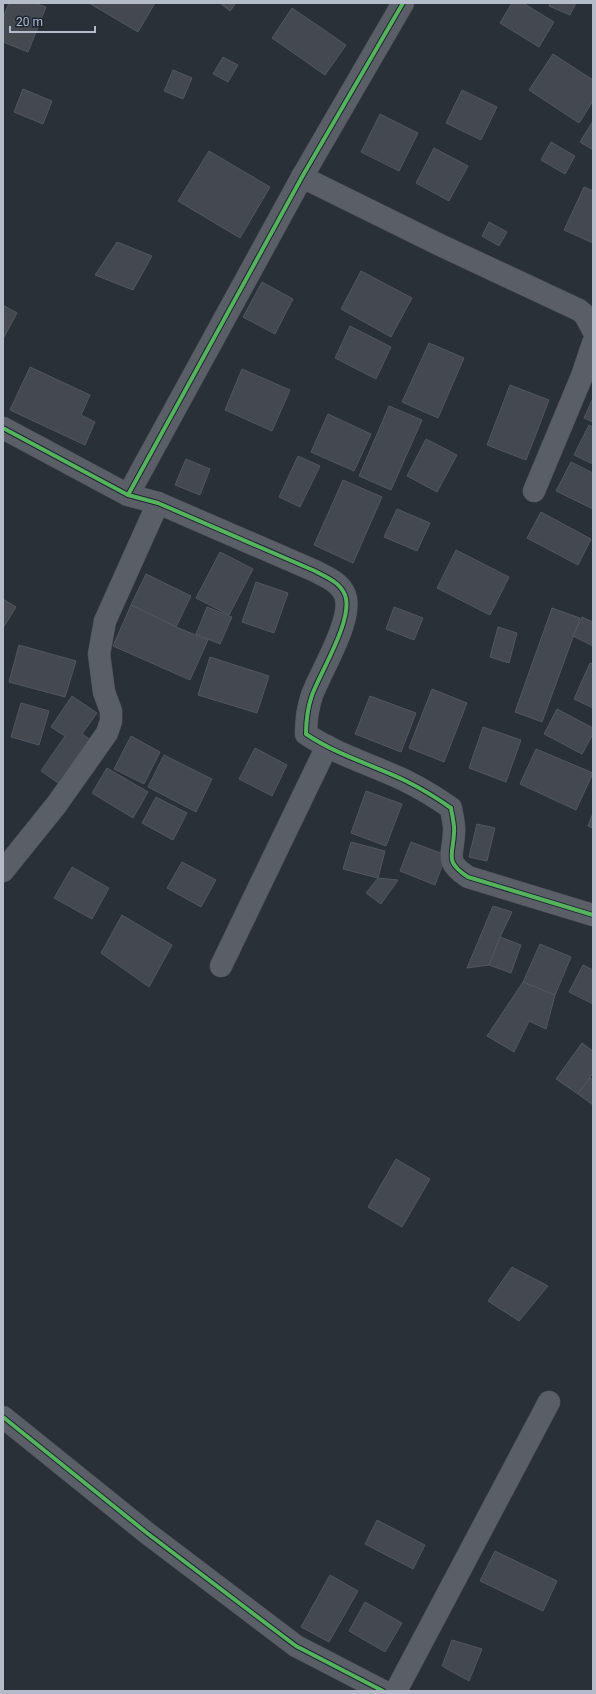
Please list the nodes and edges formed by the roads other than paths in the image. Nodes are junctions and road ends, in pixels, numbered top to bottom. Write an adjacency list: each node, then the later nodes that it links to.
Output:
1 (403, 3): 2 (street)
2 (302, 177): 3 (street); 7 (street)
3 (593, 330)
4 (593, 343): 6 (street)
5 (3, 428): 7 (street)
6 (534, 491)
7 (128, 495): 8 (street)
8 (158, 503): 9 (street); 10 (street)
9 (327, 746): 11 (street); 12 (street)
10 (3, 871)
11 (593, 915)
12 (221, 966)
13 (549, 1402): 16 (street)
14 (3, 1417): 15 (street)
15 (383, 1691)
16 (396, 1691)

